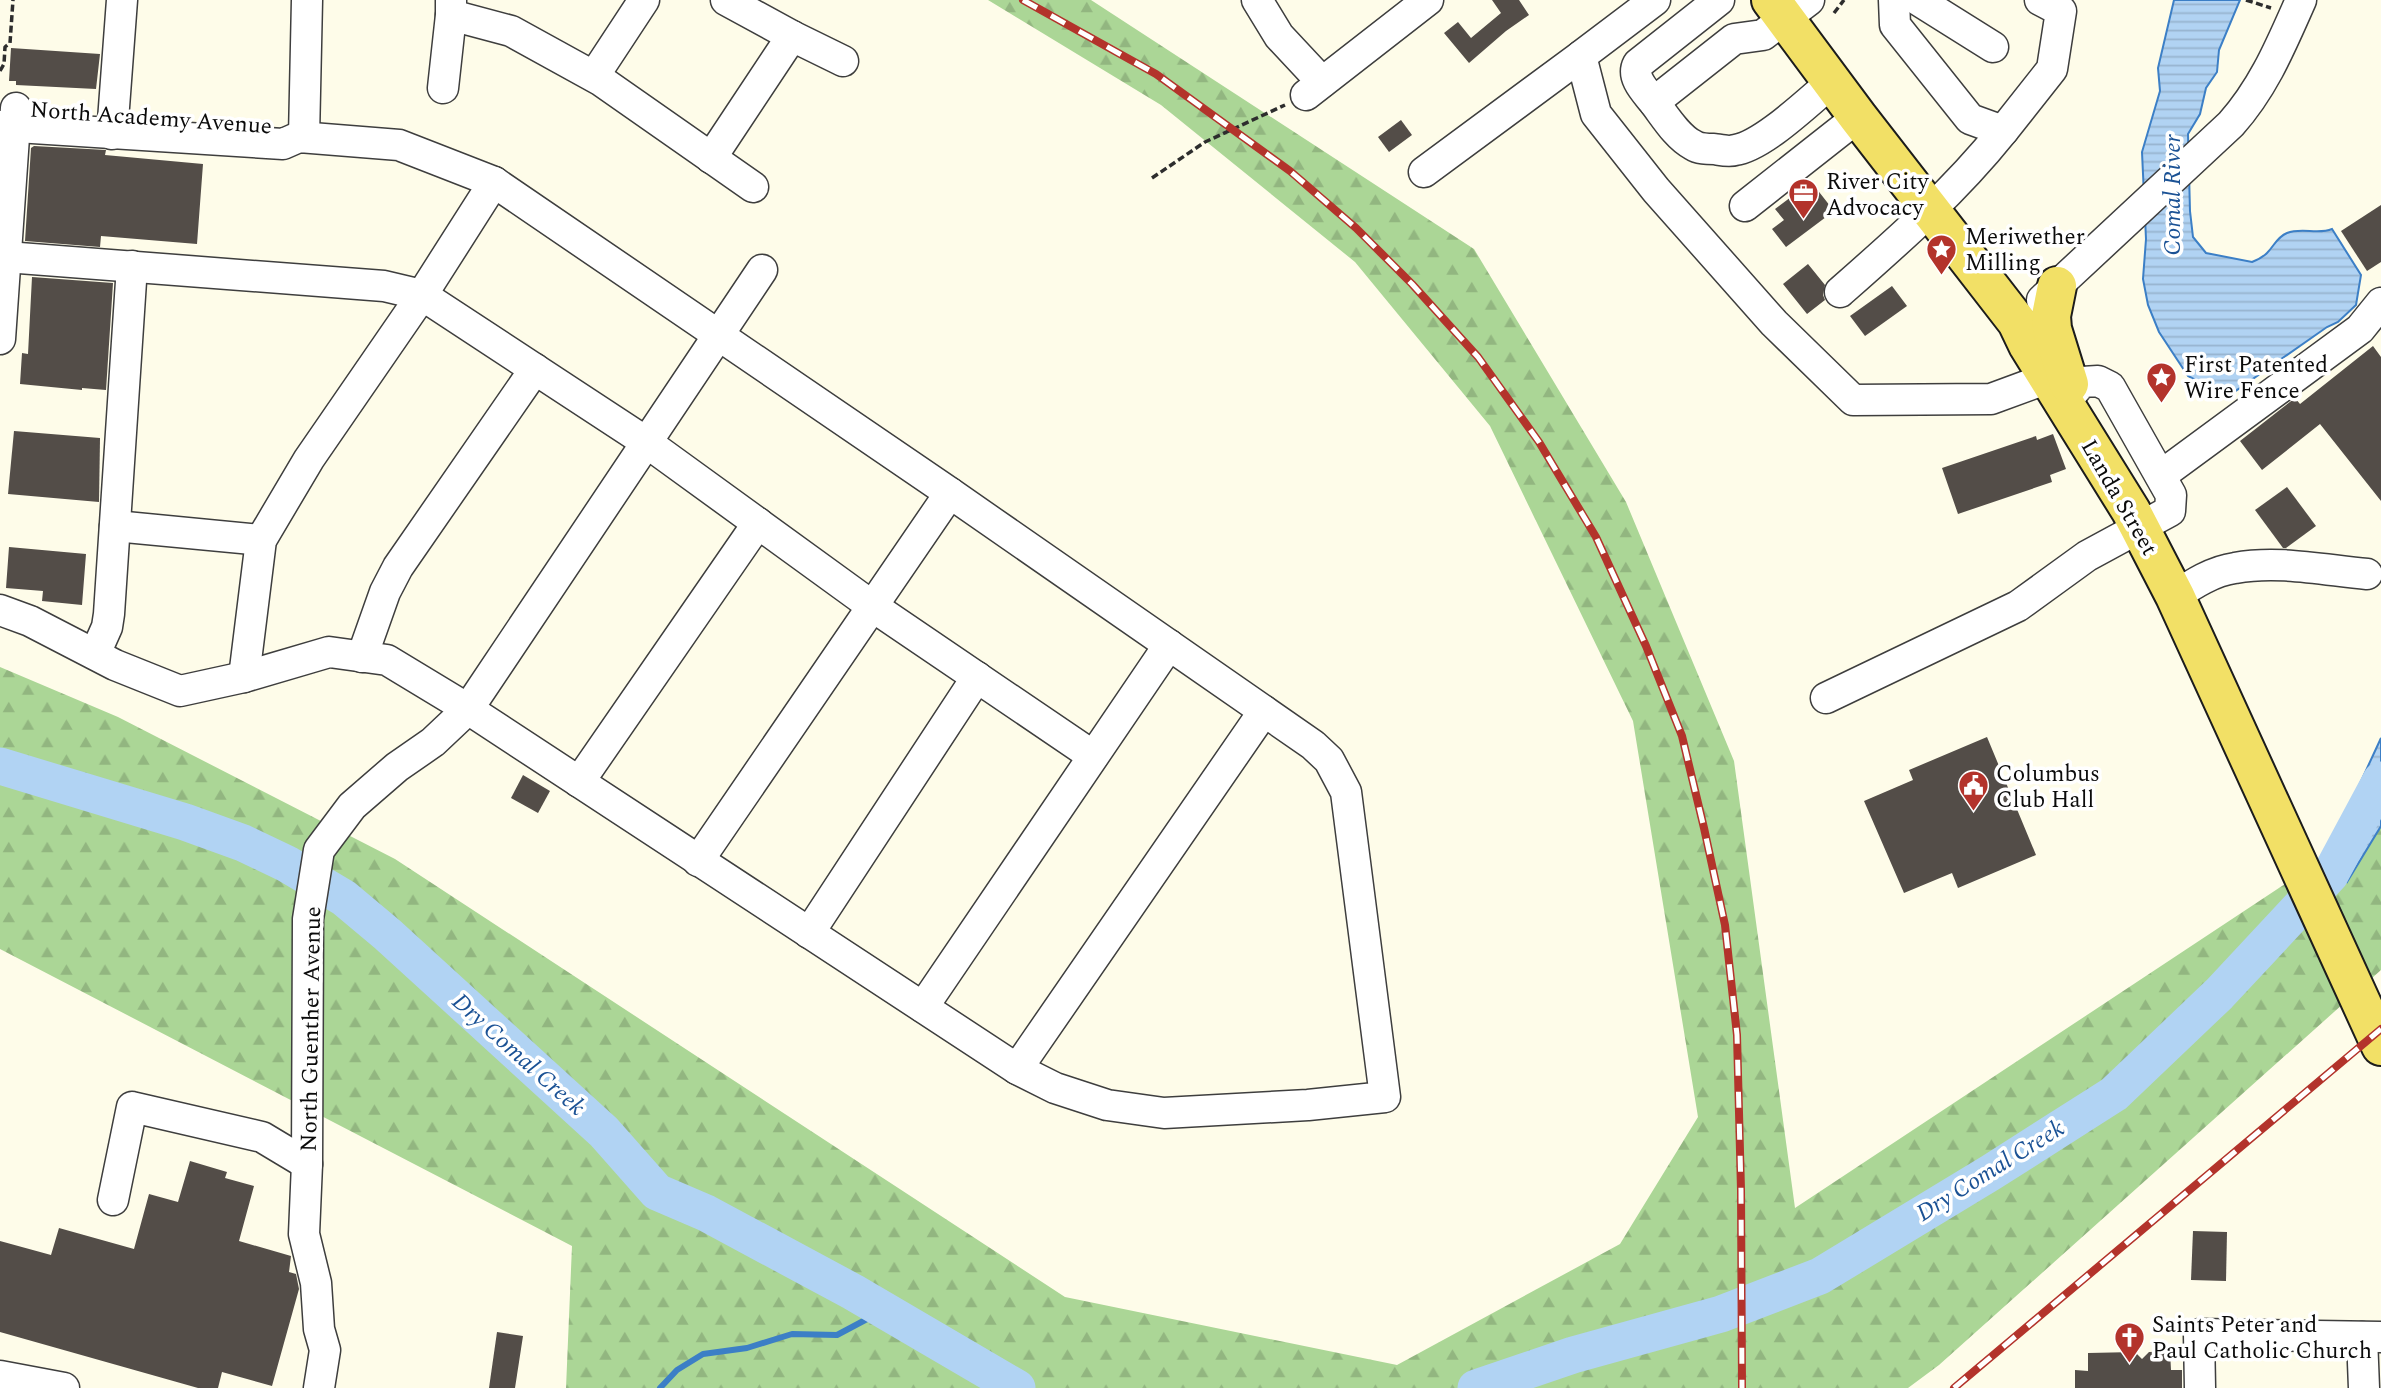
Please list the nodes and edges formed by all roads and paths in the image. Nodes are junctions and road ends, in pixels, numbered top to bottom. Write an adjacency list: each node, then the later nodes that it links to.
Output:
1 (13, 0): 23 (path)
2 (122, 0): 31 (street)
3 (307, 0): 33 (street)
4 (644, 0): 24 (street)
5 (726, 0): 19 (street)
6 (1256, 0): 27 (street)
7 (1428, 0): 27 (street)
8 (1656, 0): 21 (street)
9 (1719, 0): 28 (street)
10 (1844, 0): 18 (path)
11 (1894, 0): 32 (street)
12 (1918, 0): 20 (street)
13 (2039, 0): 32 (street)
14 (2246, 0): 16 (path)
15 (2301, 0): 44 (street)
16 (2265, 6)
17 (451, 8): 24 (street); 26 (street)
18 (1800, 8): 25 (main road, Landa Street); 28 (street)
19 (792, 36): 22 (street); 34 (street)
20 (1993, 47)
21 (1581, 56): 35 (street); 52 (street)
22 (844, 61)
23 (0, 71)
24 (594, 76): 34 (street)
25 (1832, 82): 28 (street); 30 (main road, Landa Street)
26 (443, 88)
27 (1314, 88): 36 (path)
28 (1654, 102)
29 (8, 117): 31 (street, North Academy Avenue); 41 (street)
30 (1858, 117): 39 (street); 40 (main road, Landa Street)
31 (113, 124): 33 (street, North Academy Avenue)
32 (2003, 131): 40 (street)
33 (301, 137): 37 (street, North Academy Avenue)
34 (711, 158): 38 (street)
35 (1424, 172)
36 (1152, 178)
37 (494, 182): 46 (street); 49 (street, North Academy Avenue)
38 (753, 187)
39 (1745, 206)
40 (1931, 211): 45 (street); 48 (main road, Landa Street)
41 (6, 257): 42 (street); 50 (street)
42 (132, 266): 46 (street); 57 (street)
43 (762, 270): 49 (street, North Guenther Avenue)
44 (2057, 286): 48 (street); 52 (main road)
45 (1840, 292)
46 (422, 295): 51 (street); 59 (street)
47 (2381, 303): 54 (street)
48 (2017, 322): 52 (main road, Landa Street)
49 (717, 335): 53 (street, North Guenther Avenue); 55 (street, North Academy Avenue)
50 (0, 339)
51 (535, 369): 53 (street); 65 (street)
52 (2056, 390): 58 (main road, Landa Street)
53 (646, 442): 56 (street); 70 (street, North Guenther Avenue)
54 (2171, 468)
55 (950, 493): 62 (street); 64 (street, North Academy Avenue)
56 (758, 523): 62 (street); 73 (street)
57 (115, 526): 59 (street); 66 (street)
58 (2140, 528): 61 (main road, Landa Street); 69 (street)
59 (261, 540): 67 (street)
60 (2367, 574): 61 (street)
61 (2175, 596): 77 (main road, Landa Street)
62 (872, 606): 68 (street); 74 (street)
63 (0, 610): 66 (street)
64 (1169, 645): 71 (street, North Academy Avenue); 72 (street)
65 (362, 657): 67 (street); 70 (street)
66 (105, 660): 67 (street)
67 (244, 677)
68 (977, 677): 72 (street); 75 (street)
69 (1826, 698)
70 (468, 709): 73 (street); 79 (street, North Guenther Avenue)
71 (1264, 711): 78 (street); 78 (street, North Academy Avenue)
72 (1093, 756): 76 (street)
73 (579, 782): 74 (street)
74 (698, 862): 75 (street)
75 (809, 933): 76 (street)
76 (923, 1007): 78 (street)
77 (2381, 1046)
78 (1017, 1069)
79 (307, 1164): 80 (street); 81 (street, North Guenther Avenue)
80 (113, 1200)
81 (319, 1329): 85 (street, North Guenther Avenue); 86 (street, North Guenther Avenue)
82 (2372, 1337): 87 (street); 88 (street)
83 (0, 1376): 84 (street)
84 (64, 1388)
85 (303, 1388)
86 (319, 1388)
87 (2200, 1388)
88 (2364, 1388)

